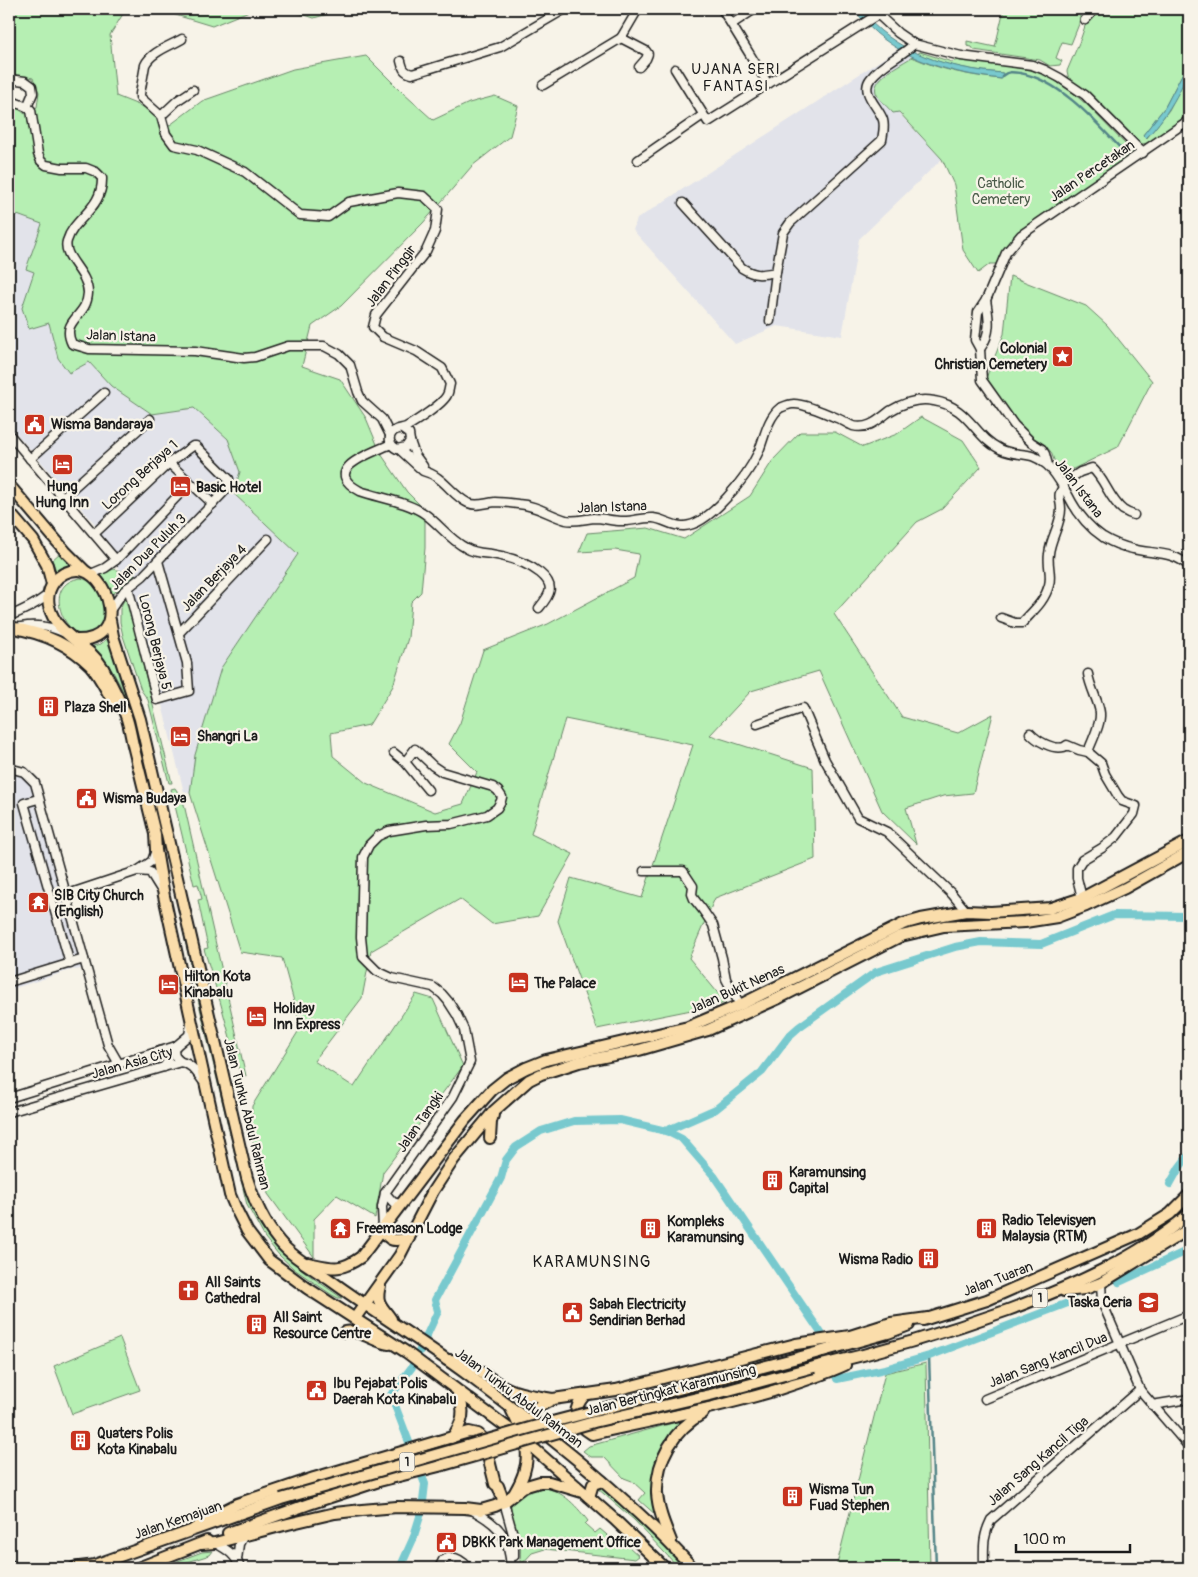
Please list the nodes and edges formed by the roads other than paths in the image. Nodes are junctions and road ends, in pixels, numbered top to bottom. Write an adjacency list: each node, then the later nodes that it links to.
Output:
1 (566, 9): 12 (street)
2 (638, 9): 9 (street)
3 (722, 9): 8 (street)
4 (755, 9): 8 (street)
5 (1095, 9): 7 (street)
6 (873, 14): 11 (street); 16 (street)
7 (1085, 20)
8 (732, 24): 16 (street)
9 (621, 38): 13 (street); 17 (street)
10 (182, 40): 21 (street)
11 (912, 46): 24 (street); 27 (street)
12 (401, 61)
13 (639, 67)
14 (675, 70): 22 (street)
15 (9, 79): 20 (street)
16 (768, 84): 22 (street)
17 (543, 85)
18 (193, 90): 21 (street)
19 (9, 100): 20 (street)
20 (27, 107): 34 (street, Jalan Istana)
21 (162, 117): 32 (street, Jalan Pinggir)
22 (706, 118): 25 (street)
23 (1189, 120): 24 (street, Jalan Percetakan)
24 (1143, 153): 28 (street, Jalan Percetakan)
25 (638, 160)
26 (683, 203): 27 (street)
27 (776, 272): 29 (street)
28 (986, 300): 30 (street); 30 (street, Jalan Percetakan)
29 (770, 321)
30 (980, 348): 43 (street, Jalan Percetakan)
31 (104, 393): 41 (street)
32 (420, 418): 35 (street, Jalan Pinggir); 38 (street, Jalan Pinggir)
33 (150, 419): 49 (street)
34 (382, 419): 35 (street); 37 (street, Jalan Istana)
35 (401, 429): 37 (street); 38 (street)
36 (9, 434): 41 (street)
37 (390, 435): 39 (street)
38 (410, 439): 40 (street); 44 (street)
39 (391, 444): 40 (street); 62 (street)
40 (399, 449): 44 (street, Jalan Istana)
41 (30, 459): 49 (street)
42 (170, 463): 45 (street); 48 (street, Lorong Berjaya 1); 53 (street, Lorong Berjaya 1)
43 (1048, 466): 44 (street, Jalan Istana); 47 (street, Jalan Istana)
44 (427, 472)
45 (190, 483): 50 (street); 55 (street)
46 (9, 485): 58 (main road)
47 (1063, 486): 52 (street); 57 (street, Jalan Istana); 65 (street)
48 (224, 492): 50 (street, Jalan Dua Puluh 3)
49 (63, 497): 53 (street)
50 (213, 504): 56 (street, Jalan Dua Puluh 3)
51 (9, 512): 59 (main road)
52 (1134, 515)
53 (94, 534): 55 (street)
54 (268, 539): 67 (street, Jalan Berjaya 4)
55 (116, 560): 58 (street)
56 (158, 561): 60 (street, Jalan Dua Puluh 3); 67 (street)
57 (1189, 566)
58 (88, 572): 59 (main road); 63 (main road)
59 (52, 584): 61 (main road)
60 (128, 587): 63 (street, Jalan Dua Puluh 3); 67 (street, Lorong Berjaya 5)
61 (48, 595): 64 (street); 68 (main road)
62 (539, 608)
63 (110, 614): 68 (main road); 117 (main road, Jalan Tunku Abdul Rahman)
64 (9, 616)
65 (1001, 618)
66 (11, 629): 68 (street); 70 (main road)
67 (179, 633)
68 (72, 638): 70 (main road)
69 (1088, 674): 73 (street)
70 (126, 717): 80 (main road)
71 (757, 724): 87 (street)
72 (1030, 733): 73 (street)
73 (1088, 752): 86 (street)
74 (394, 753): 75 (street)
75 (405, 762): 77 (street); 110 (street, Jalan Tangki)
76 (11, 769): 78 (street)
77 (428, 790)
78 (38, 798): 84 (street); 89 (street)
79 (1189, 842): 86 (main road, Jalan Bukit Nenas)
80 (156, 850): 83 (street); 85 (main road)
81 (1188, 853): 105 (main road, Jalan Bukit Nenas)
82 (644, 870): 91 (street)
83 (137, 871): 84 (street); 85 (street)
84 (65, 895): 88 (street)
85 (164, 896): 92 (main road)
86 (1082, 898): 87 (main road, Jalan Bukit Nenas)
87 (966, 911): 91 (main road, Jalan Bukit Nenas)
88 (84, 959): 89 (street); 93 (street)
89 (70, 964): 90 (street)
90 (9, 982)
91 (740, 1005): 109 (main road, Jalan Bukit Nenas)
92 (191, 1022): 94 (street, Jalan Asia City); 101 (main road)
93 (108, 1045): 97 (street); 99 (street)
94 (176, 1046): 95 (street, Jalan Asia City); 96 (street)
95 (160, 1051): 97 (street, Jalan Asia City); 98 (street)
96 (180, 1062): 98 (street, Jalan Asia City); 101 (street, Jalan Asia City)
97 (119, 1064): 99 (street, Jalan Asia City)
98 (164, 1066): 103 (street, Jalan Asia City)
99 (105, 1068): 100 (street, Jalan Asia City)
100 (49, 1085): 102 (street, Jalan Asia City); 103 (street)
101 (207, 1087): 125 (main road)
102 (13, 1096): 104 (street)
103 (55, 1098): 104 (street, Jalan Asia City)
104 (20, 1109): 106 (street, Jalan Asia City)
105 (494, 1111): 107 (main road, Jalan Bukit Nenas); 108 (main road)
106 (9, 1112)
107 (478, 1130): 109 (main road); 116 (main road, Jalan Bukit Nenas)
108 (490, 1138)
109 (430, 1167): 112 (main road, Jalan Bukit Nenas)
110 (385, 1193): 112 (street); 114 (street, Jalan Tangki)
111 (1189, 1195): 126 (main road, Jalan Tuaran / 1)
112 (400, 1204): 114 (main road, Jalan Bukit Nenas)
113 (1189, 1214): 121 (main road, 1)
114 (383, 1228): 116 (main road); 117 (main road, Jalan Bukit Nenas)
115 (1189, 1229): 119 (main road)
116 (409, 1238): 118 (main road, Jalan Bukit Nenas)
117 (304, 1262): 123 (main road, Jalan Tunku Abdul Rahman)
118 (382, 1280): 123 (main road, Jalan Bukit Nenas); 127 (main road)
119 (1101, 1283): 120 (main road); 122 (street)
120 (1085, 1289): 121 (main road); 122 (street)
121 (1055, 1292): 131 (main road, 1)
122 (1102, 1302): 129 (street)
123 (364, 1305): 125 (main road, Jalan Bukit Nenas); 127 (main road, Jalan Tunku Abdul Rahman)
124 (1189, 1315): 129 (street, Jalan Sang Kancil Dua)
125 (355, 1318): 130 (main road)
126 (928, 1318): 132 (main road, Jalan Tuaran / 1); 136 (main road)
127 (394, 1324): 133 (main road, Jalan Tunku Abdul Rahman)
128 (345, 1332): 130 (main road)
129 (1120, 1344): 134 (street); 137 (street, Jalan Sang Kancil Dua)
130 (395, 1345): 135 (main road)
131 (861, 1356): 142 (main road); 155 (main road, Jalan Bertingkat Karamunsing / 1, bridge)
132 (801, 1358): 151 (main road, Jalan Bertingkat Karamunsing / 1, bridge)
133 (446, 1360): 138 (main road); 141 (main road, Jalan Tunku Abdul Rahman)
134 (1140, 1390): 140 (street); 172 (street, Jalan Sang Kancil Tiga)
135 (458, 1392): 144 (main road); 145 (main road)
136 (584, 1396): 138 (main road); 142 (main road)
137 (985, 1398)
138 (553, 1399): 143 (main road)
139 (1189, 1399): 140 (street)
140 (1152, 1405): 146 (street)
141 (510, 1407): 143 (main road, Jalan Tunku Abdul Rahman); 145 (main road)
142 (712, 1408): 160 (main road)
143 (529, 1421): 145 (main road); 147 (main road, Jalan Tunku Abdul Rahman)
144 (452, 1438): 148 (main road); 156 (main road)
145 (524, 1440): 149 (main road); 150 (main road)
146 (1189, 1447)
147 (602, 1481): 150 (main road); 160 (main road, Jalan Tunku Abdul Rahman)
148 (496, 1484): 152 (main road); 153 (main road)
149 (515, 1492): 150 (main road); 152 (main road)
150 (587, 1495): 170 (main road)
151 (281, 1499): 156 (main road, Jalan Kemajuan / 1)
152 (504, 1502): 153 (main road); 169 (street)
153 (489, 1508): 154 (main road)
154 (471, 1510): 157 (main road); 169 (street)
155 (275, 1515): 159 (main road, Jalan Kemajuan / 1)
156 (194, 1529): 163 (main road, Jalan Kemajuan / 1)
157 (244, 1535): 158 (main road); 161 (street)
158 (216, 1543): 159 (main road); 161 (street)
159 (201, 1544): 166 (main road, Jalan Kemajuan / 1)
160 (674, 1547): 171 (main road, Jalan Tunku Abdul Rahman)
161 (238, 1564)
162 (9, 1566): 164 (highway)
163 (89, 1567): 165 (highway)
164 (12, 1568)
165 (75, 1568)
166 (138, 1568)
167 (439, 1568): 168 (street)
168 (469, 1568)
169 (512, 1568)
170 (665, 1568)
171 (693, 1568)
172 (984, 1568)

